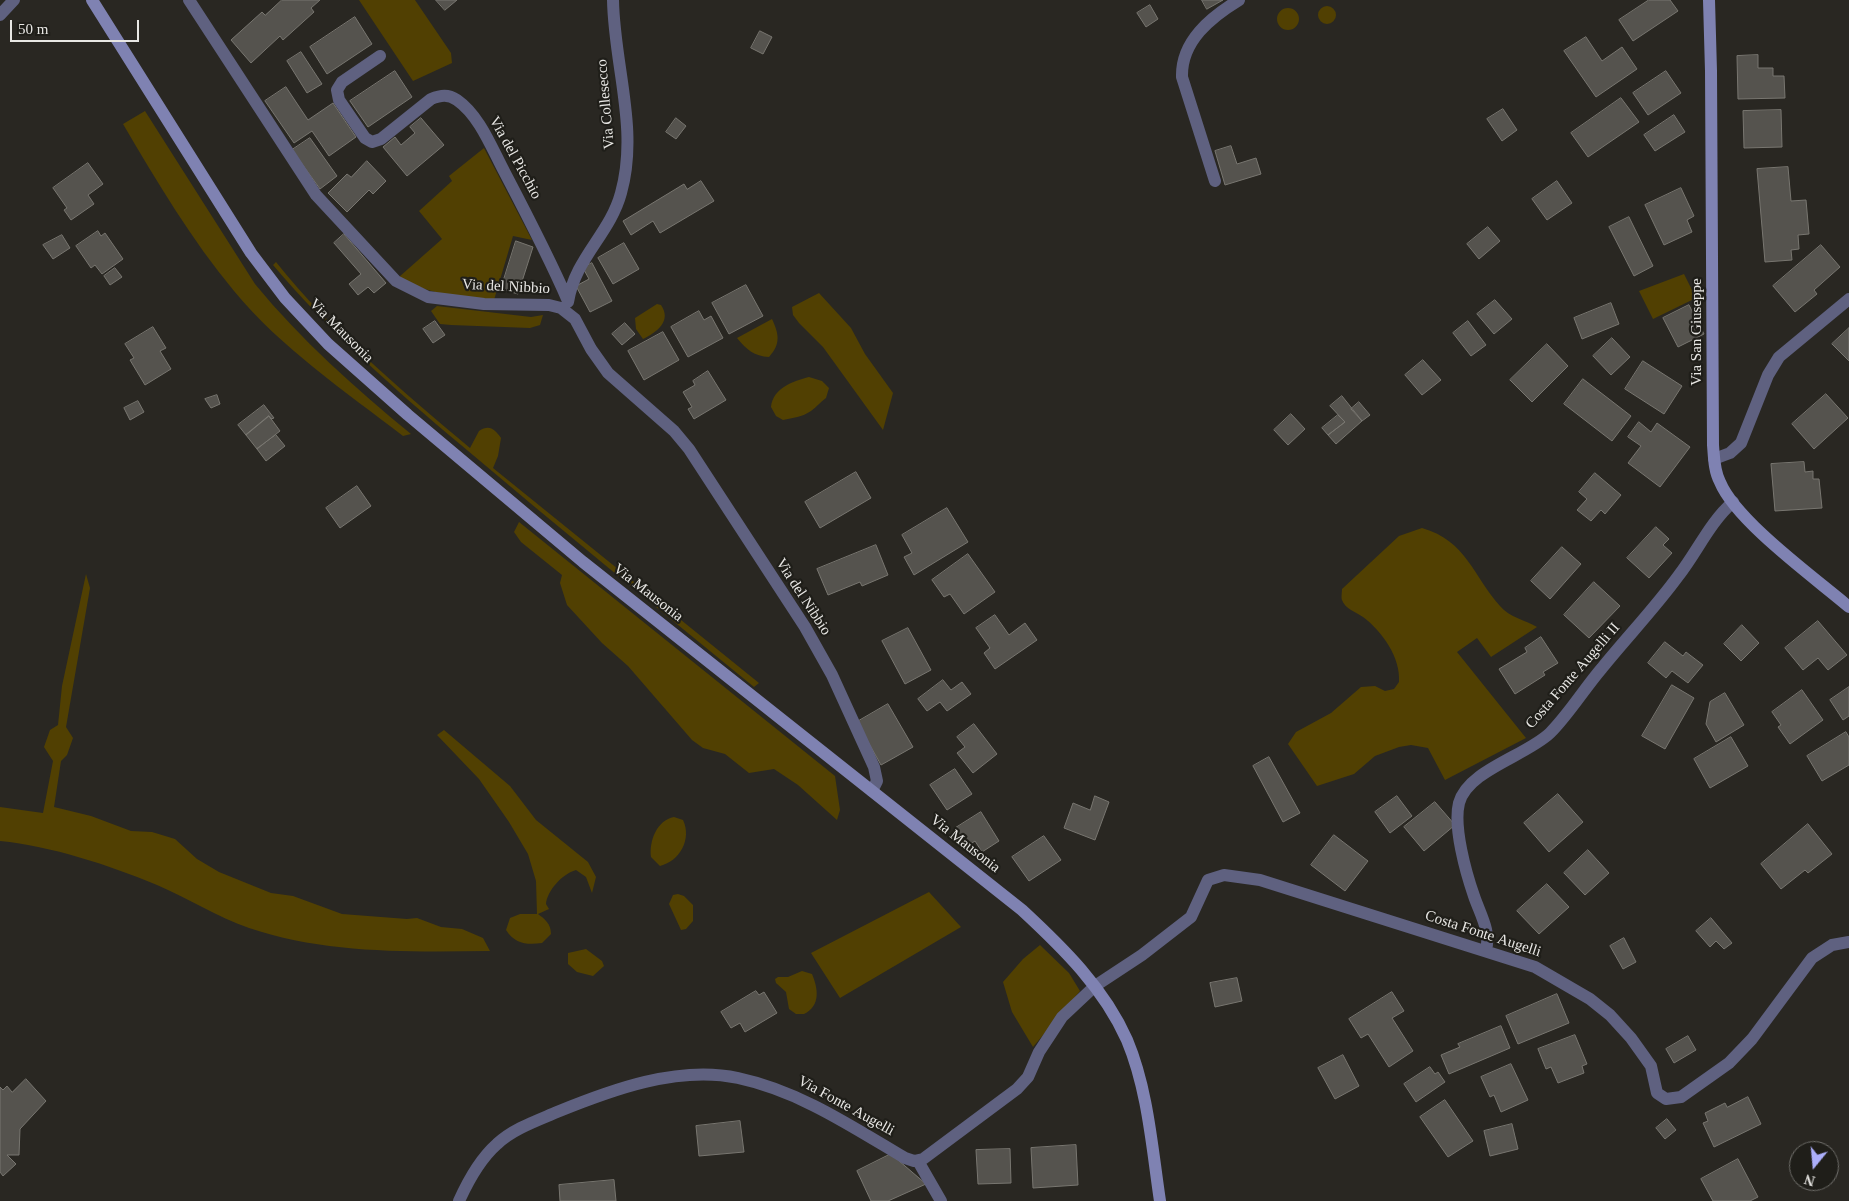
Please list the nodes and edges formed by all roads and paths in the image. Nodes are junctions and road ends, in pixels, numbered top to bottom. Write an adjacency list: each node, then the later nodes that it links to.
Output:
1 (14, 0): 7 (street)
2 (92, 0): 15 (main road, Via Mausonia)
3 (189, 0): 11 (street, Via del Nibbio)
4 (613, 0): 11 (street, Via Collesecco)
5 (1239, 0): 9 (street)
6 (1709, 0): 12 (main road, Via San Giuseppe)
7 (0, 15)
8 (380, 56): 11 (street, Via del Picchio)
9 (1215, 181)
10 (1849, 299): 12 (street)
11 (567, 306): 15 (street, Via del Nibbio)
12 (1714, 458): 13 (main road, Via San Giuseppe)
13 (1733, 502): 14 (main road, Via San Giuseppe); 17 (street, Costa Fonte Augelli II)
14 (1849, 607)
15 (872, 791): 18 (main road, Via Mausonia)
16 (1849, 942): 17 (street, Costa Fonte Augelli)
17 (1486, 950): 18 (street, Costa Fonte Augelli)
18 (1095, 986): 19 (street); 22 (main road, Via Mausonia)
19 (918, 1161): 20 (street, Via Fonte Augelli); 21 (street)
20 (459, 1201)
21 (942, 1201)
22 (1160, 1201)

